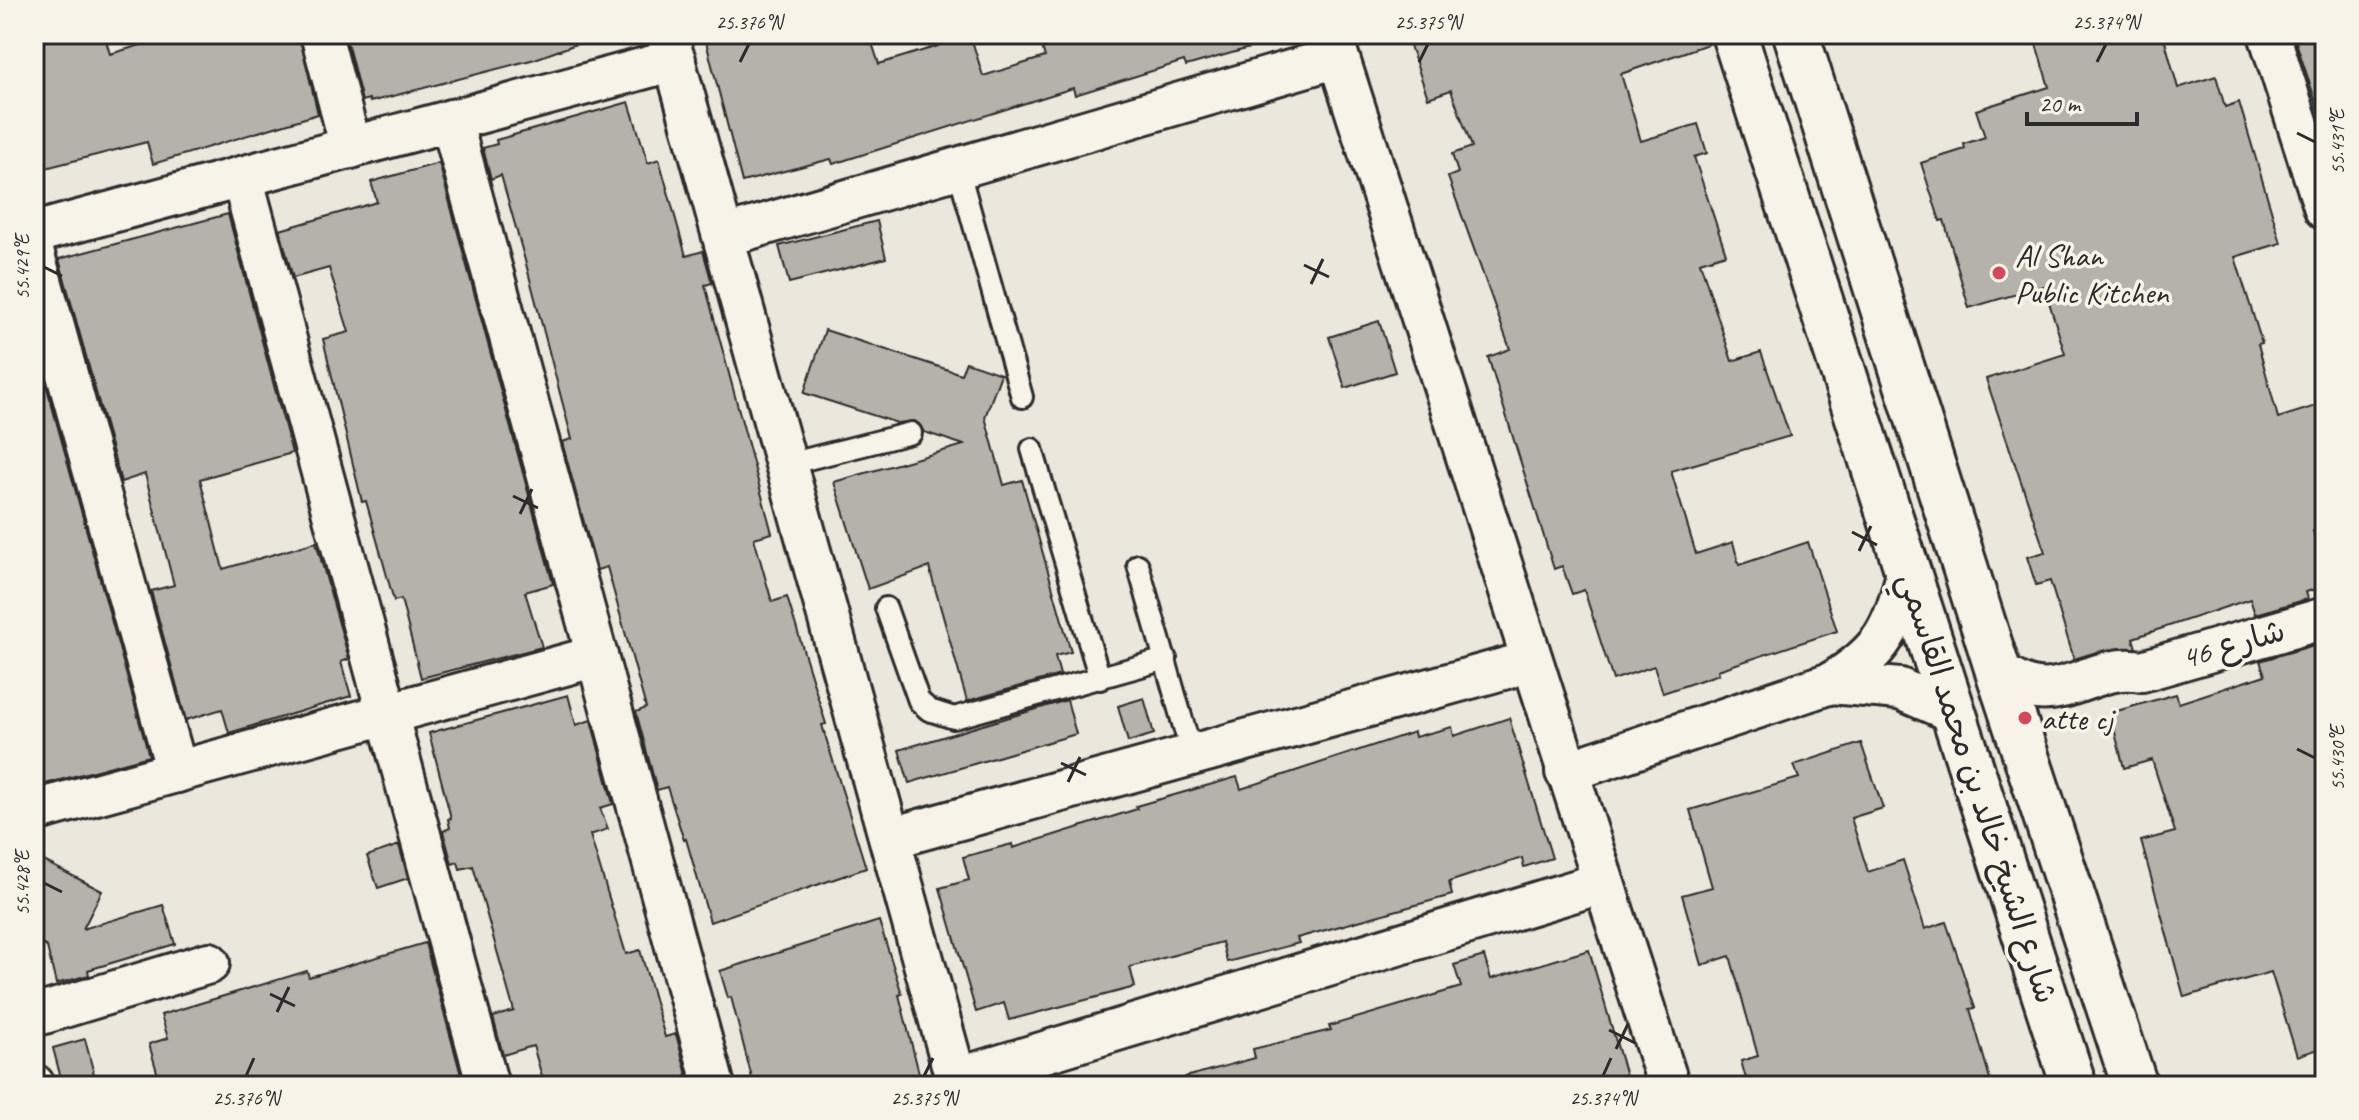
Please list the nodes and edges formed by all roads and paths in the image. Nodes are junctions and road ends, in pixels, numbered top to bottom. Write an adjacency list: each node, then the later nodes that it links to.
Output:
1 (321, 34): 8 (street)
2 (1734, 34): 20 (main road, شارع الشيخ خالد بن محمد القاسمي)
3 (1796, 34): 26 (main road, شارع الشيخ خالد بن محمد القاسمي)
4 (2269, 34): 11 (street)
5 (1335, 46): 9 (street); 25 (street)
6 (671, 47): 7 (street); 13 (street)
7 (451, 120): 8 (street); 23 (street)
8 (351, 148): 10 (street)
9 (958, 168): 13 (street); 15 (lane)
10 (242, 177): 12 (street); 31 (street)
11 (2323, 196)
12 (34, 233)
13 (725, 236): 18 (street)
14 (34, 255): 34 (street)
15 (1022, 397)
16 (911, 433): 18 (lane)
17 (1032, 449): 28 (lane)
18 (788, 464): 37 (street)
19 (1138, 565): 24 (lane)
20 (1908, 570): 29 (street); 30 (main road, شارع الشيخ خالد بن محمد القاسمي)
21 (886, 608): 28 (lane)
22 (2325, 618): 27 (street, شارع 46)
23 (597, 656): 31 (street); 43 (street)
24 (1166, 659): 28 (lane); 33 (lane)
25 (1532, 661): 33 (street); 35 (street)
26 (1998, 671): 27 (street, شارع 46); 32 (main road, شارع الشيخ خالد بن محمد القاسمي)
27 (2142, 671): 32 (street, شارع 46)
28 (1100, 679)
29 (1831, 683): 30 (street); 35 (street)
30 (1953, 712): 45 (main road, شارع الشيخ خالد بن محمد القاسمي)
31 (387, 714): 34 (street); 42 (street)
32 (2024, 751): 46 (main road, شارع الشيخ خالد بن محمد القاسمي)
33 (1192, 755): 37 (street)
34 (177, 772): 36 (street)
35 (1566, 772): 38 (street)
36 (34, 811)
37 (891, 838): 41 (street)
38 (1601, 883): 41 (street); 44 (street)
39 (209, 963): 40 (street)
40 (34, 1016)
41 (957, 1082)
42 (488, 1086)
43 (714, 1086)
44 (1669, 1086)
45 (2074, 1086)
46 (2135, 1086)

